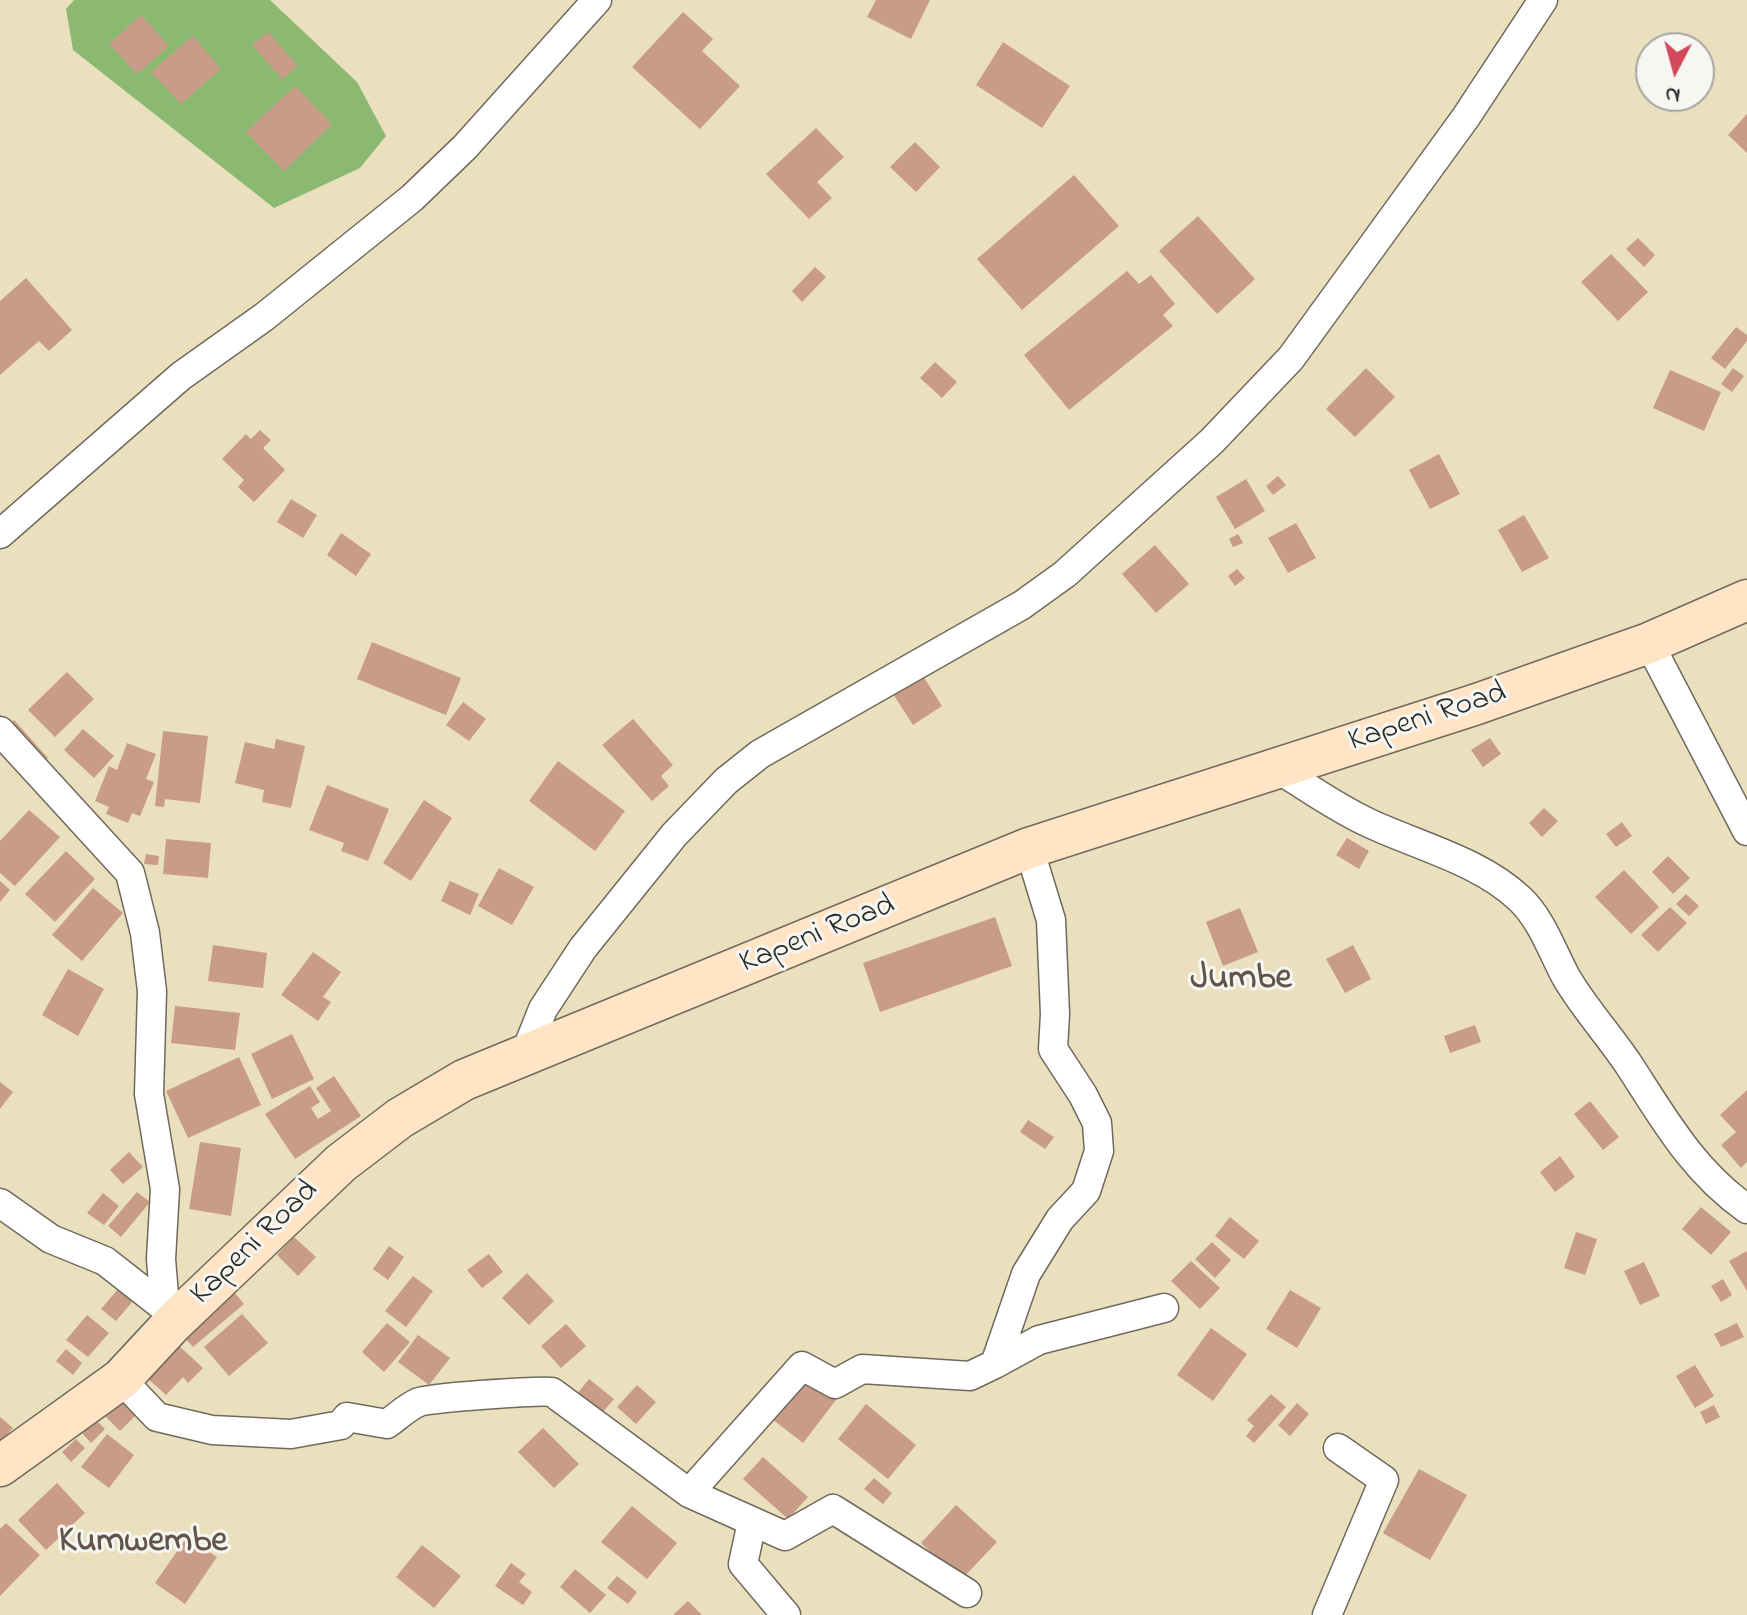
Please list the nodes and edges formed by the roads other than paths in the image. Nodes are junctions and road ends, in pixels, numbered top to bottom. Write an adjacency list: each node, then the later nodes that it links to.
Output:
1 (597, 0): 3 (street)
2 (1543, 0): 10 (street)
3 (0, 534)
4 (1747, 600): 5 (main road, Kapeni Road)
5 (1649, 643): 7 (main road, Kapeni Road); 8 (street)
6 (0, 731): 14 (street)
7 (1275, 767): 9 (main road, Kapeni Road); 12 (street)
8 (1747, 831)
9 (1029, 848): 10 (main road, Kapeni Road); 15 (street)
10 (525, 1054): 14 (main road, Kapeni Road)
11 (0, 1203): 14 (street)
12 (1747, 1209)
13 (1164, 1308): 15 (street)
14 (169, 1316): 16 (main road, Kapeni Road)
15 (995, 1364): 19 (street)
16 (121, 1379): 18 (main road, Kapeni Road); 19 (street)
17 (1338, 1448): 23 (street)
18 (0, 1466)
19 (689, 1493): 20 (street)
20 (752, 1522): 21 (street); 22 (street)
21 (967, 1593)
22 (786, 1615)
23 (1327, 1615)

